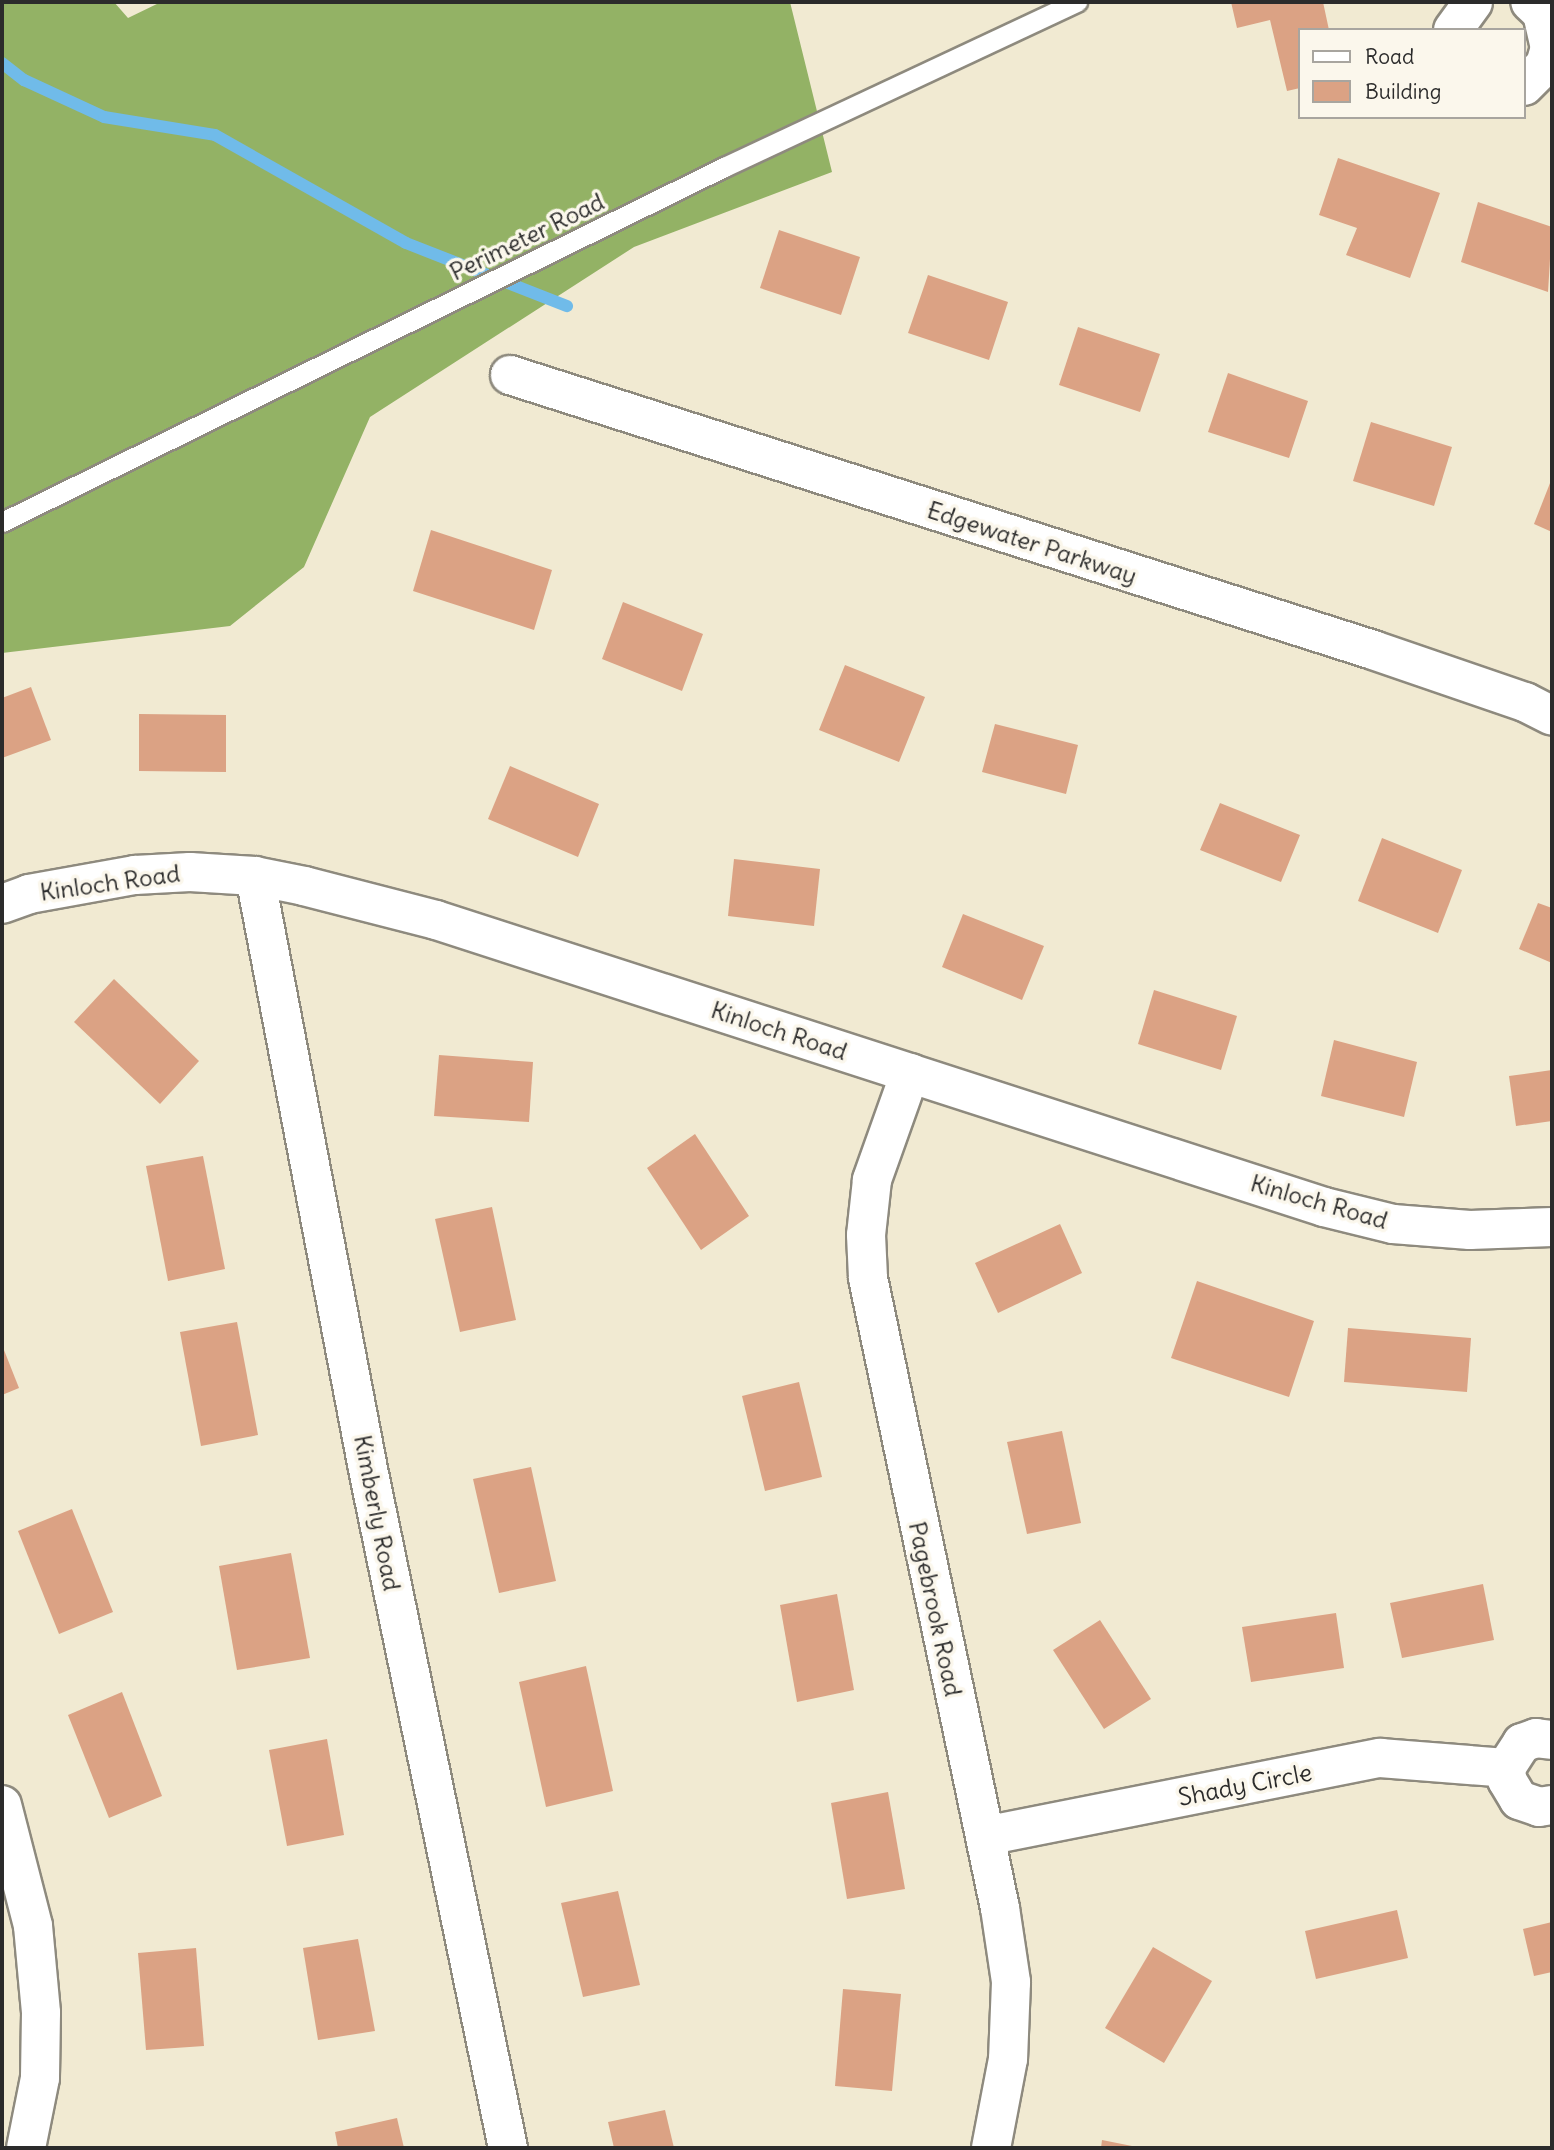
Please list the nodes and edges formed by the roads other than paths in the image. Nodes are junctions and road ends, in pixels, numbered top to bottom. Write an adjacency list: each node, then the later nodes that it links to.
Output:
1 (1077, 2): 7 (lane, Perimeter Road)
2 (1473, 2): 4 (street)
3 (1530, 2): 5 (street)
4 (1454, 28)
5 (1540, 75)
6 (510, 375): 8 (street, Edgewater Parkway)
7 (2, 522)
8 (1552, 716)
9 (254, 876): 10 (street, Kinloch Road); 11 (street, Kinloch Road); 19 (street, Kimberly Road)
10 (2, 904)
11 (910, 1073): 12 (street, Kinloch Road); 17 (street, Pagebrook Road)
12 (1552, 1227)
13 (1552, 1740): 14 (street)
14 (1506, 1768): 16 (street); 17 (street, Shady Circle)
15 (2, 1805): 18 (street)
16 (1552, 1805)
17 (985, 1836): 20 (street, Pagebrook Road)
18 (26, 2148)
19 (508, 2148)
20 (991, 2148)

